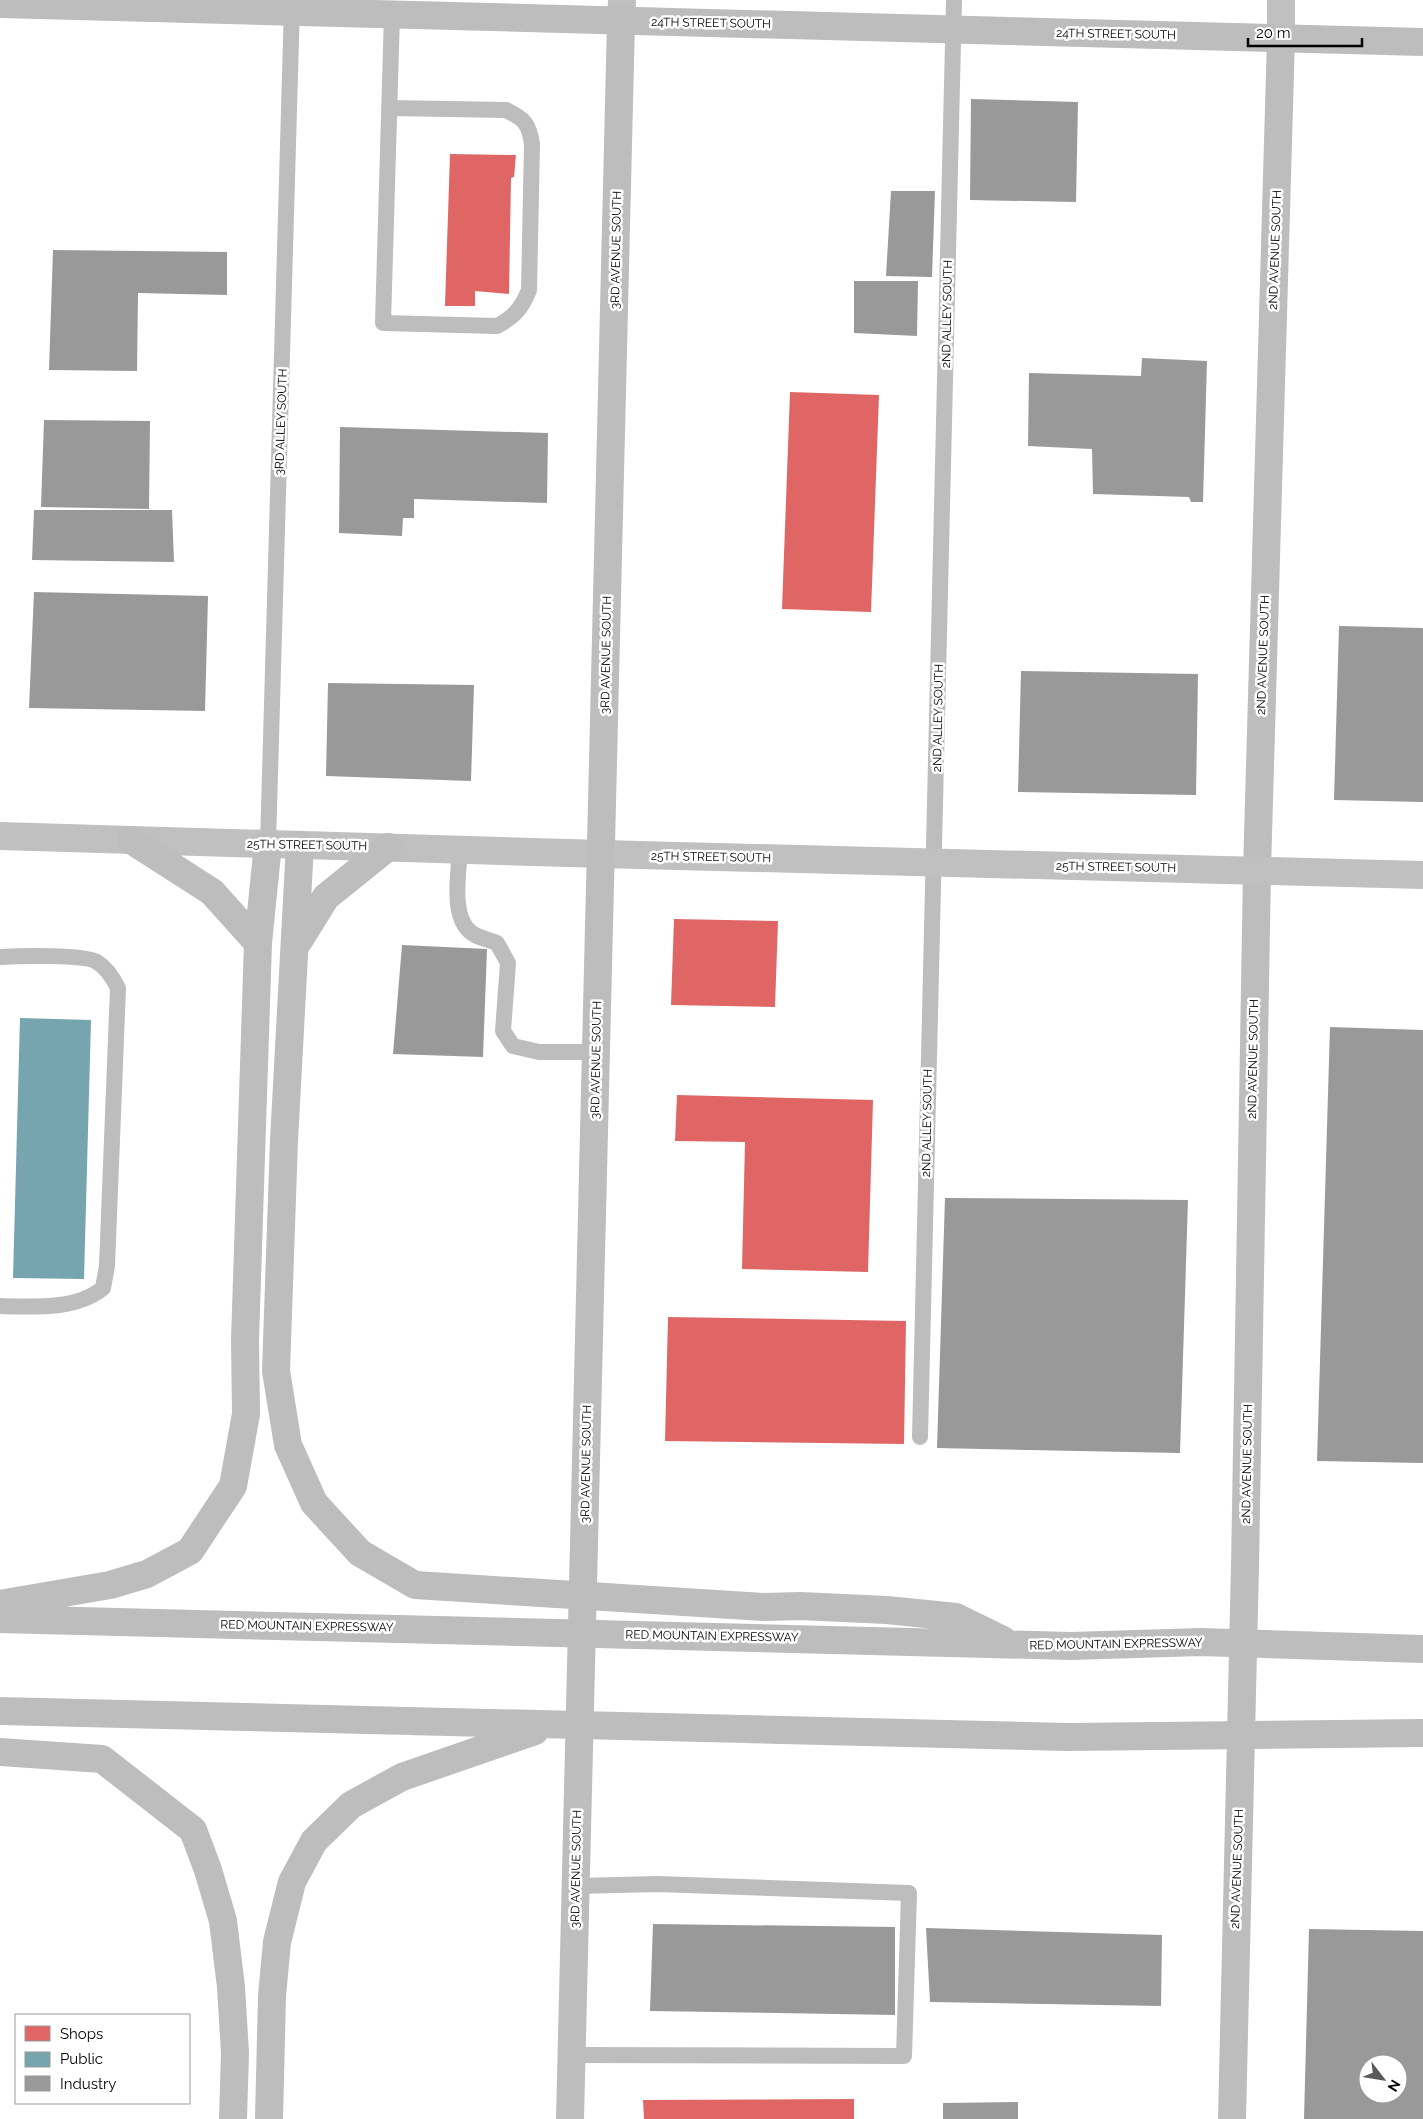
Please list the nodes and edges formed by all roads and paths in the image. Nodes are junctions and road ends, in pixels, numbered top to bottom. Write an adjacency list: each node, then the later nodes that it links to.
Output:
1 (954, 0): 7 (lane, 2ND ALLEY SOUTH)
2 (1281, 0): 8 (street, 2ND AVENUE SOUTH)
3 (0, 4): 4 (main road, 24TH STREET SOUTH)
4 (293, 6): 6 (main road, 24TH STREET SOUTH); 13 (lane, 3RD ALLEY SOUTH)
5 (621, 10): 6 (main road, 24TH STREET SOUTH); 7 (main road, 24TH STREET SOUTH); 17 (main road, 3RD AVENUE SOUTH)
6 (392, 14): 10 (lane)
7 (954, 29): 8 (main road, 24TH STREET SOUTH); 18 (lane, 2ND ALLEY SOUTH)
8 (1281, 38): 9 (main road, 24TH STREET SOUTH); 19 (main road, 2ND AVENUE SOUTH)
9 (1423, 42)
10 (389, 108): 10 (lane)
11 (0, 836): 12 (street, 25TH STREET SOUTH)
12 (131, 840): 13 (street, 25TH STREET SOUTH); 21 (main road)
13 (268, 844): 14 (street, 25TH STREET SOUTH); 21 (main road)
14 (300, 845): 15 (street, 25TH STREET SOUTH); 22 (main road)
15 (388, 846): 16 (street, 25TH STREET SOUTH); 22 (main road)
16 (460, 849): 17 (street, 25TH STREET SOUTH); 24 (lane)
17 (602, 854): 18 (street, 25TH STREET SOUTH); 24 (main road, 3RD AVENUE SOUTH)
18 (934, 862): 19 (street, 25TH STREET SOUTH); 26 (lane, 2ND ALLEY SOUTH)
19 (1257, 870): 20 (street, 25TH STREET SOUTH); 40 (main road, 2ND AVENUE SOUTH)
20 (1423, 875)
21 (258, 943): 27 (main road)
22 (296, 946): 29 (main road)
23 (0, 957): 25 (lane)
24 (596, 1052): 35 (main road, 3RD AVENUE SOUTH)
25 (0, 1306)
26 (920, 1437)
27 (0, 1604)
28 (0, 1619): 29 (main road, RED MOUNTAIN EXPRESSWAY)
29 (1012, 1644): 30 (main road, RED MOUNTAIN EXPRESSWAY)
30 (1423, 1649)
31 (0, 1711): 32 (main road)
32 (551, 1725): 33 (main road); 38 (main road)
33 (1423, 1733)
34 (0, 1752): 37 (main road)
35 (576, 1886): 36 (main road, 3RD AVENUE SOUTH); 36 (lane)
36 (572, 2055): 39 (main road, 3RD AVENUE SOUTH)
37 (232, 2119)
38 (269, 2119)
39 (570, 2119)
40 (1232, 2119)

